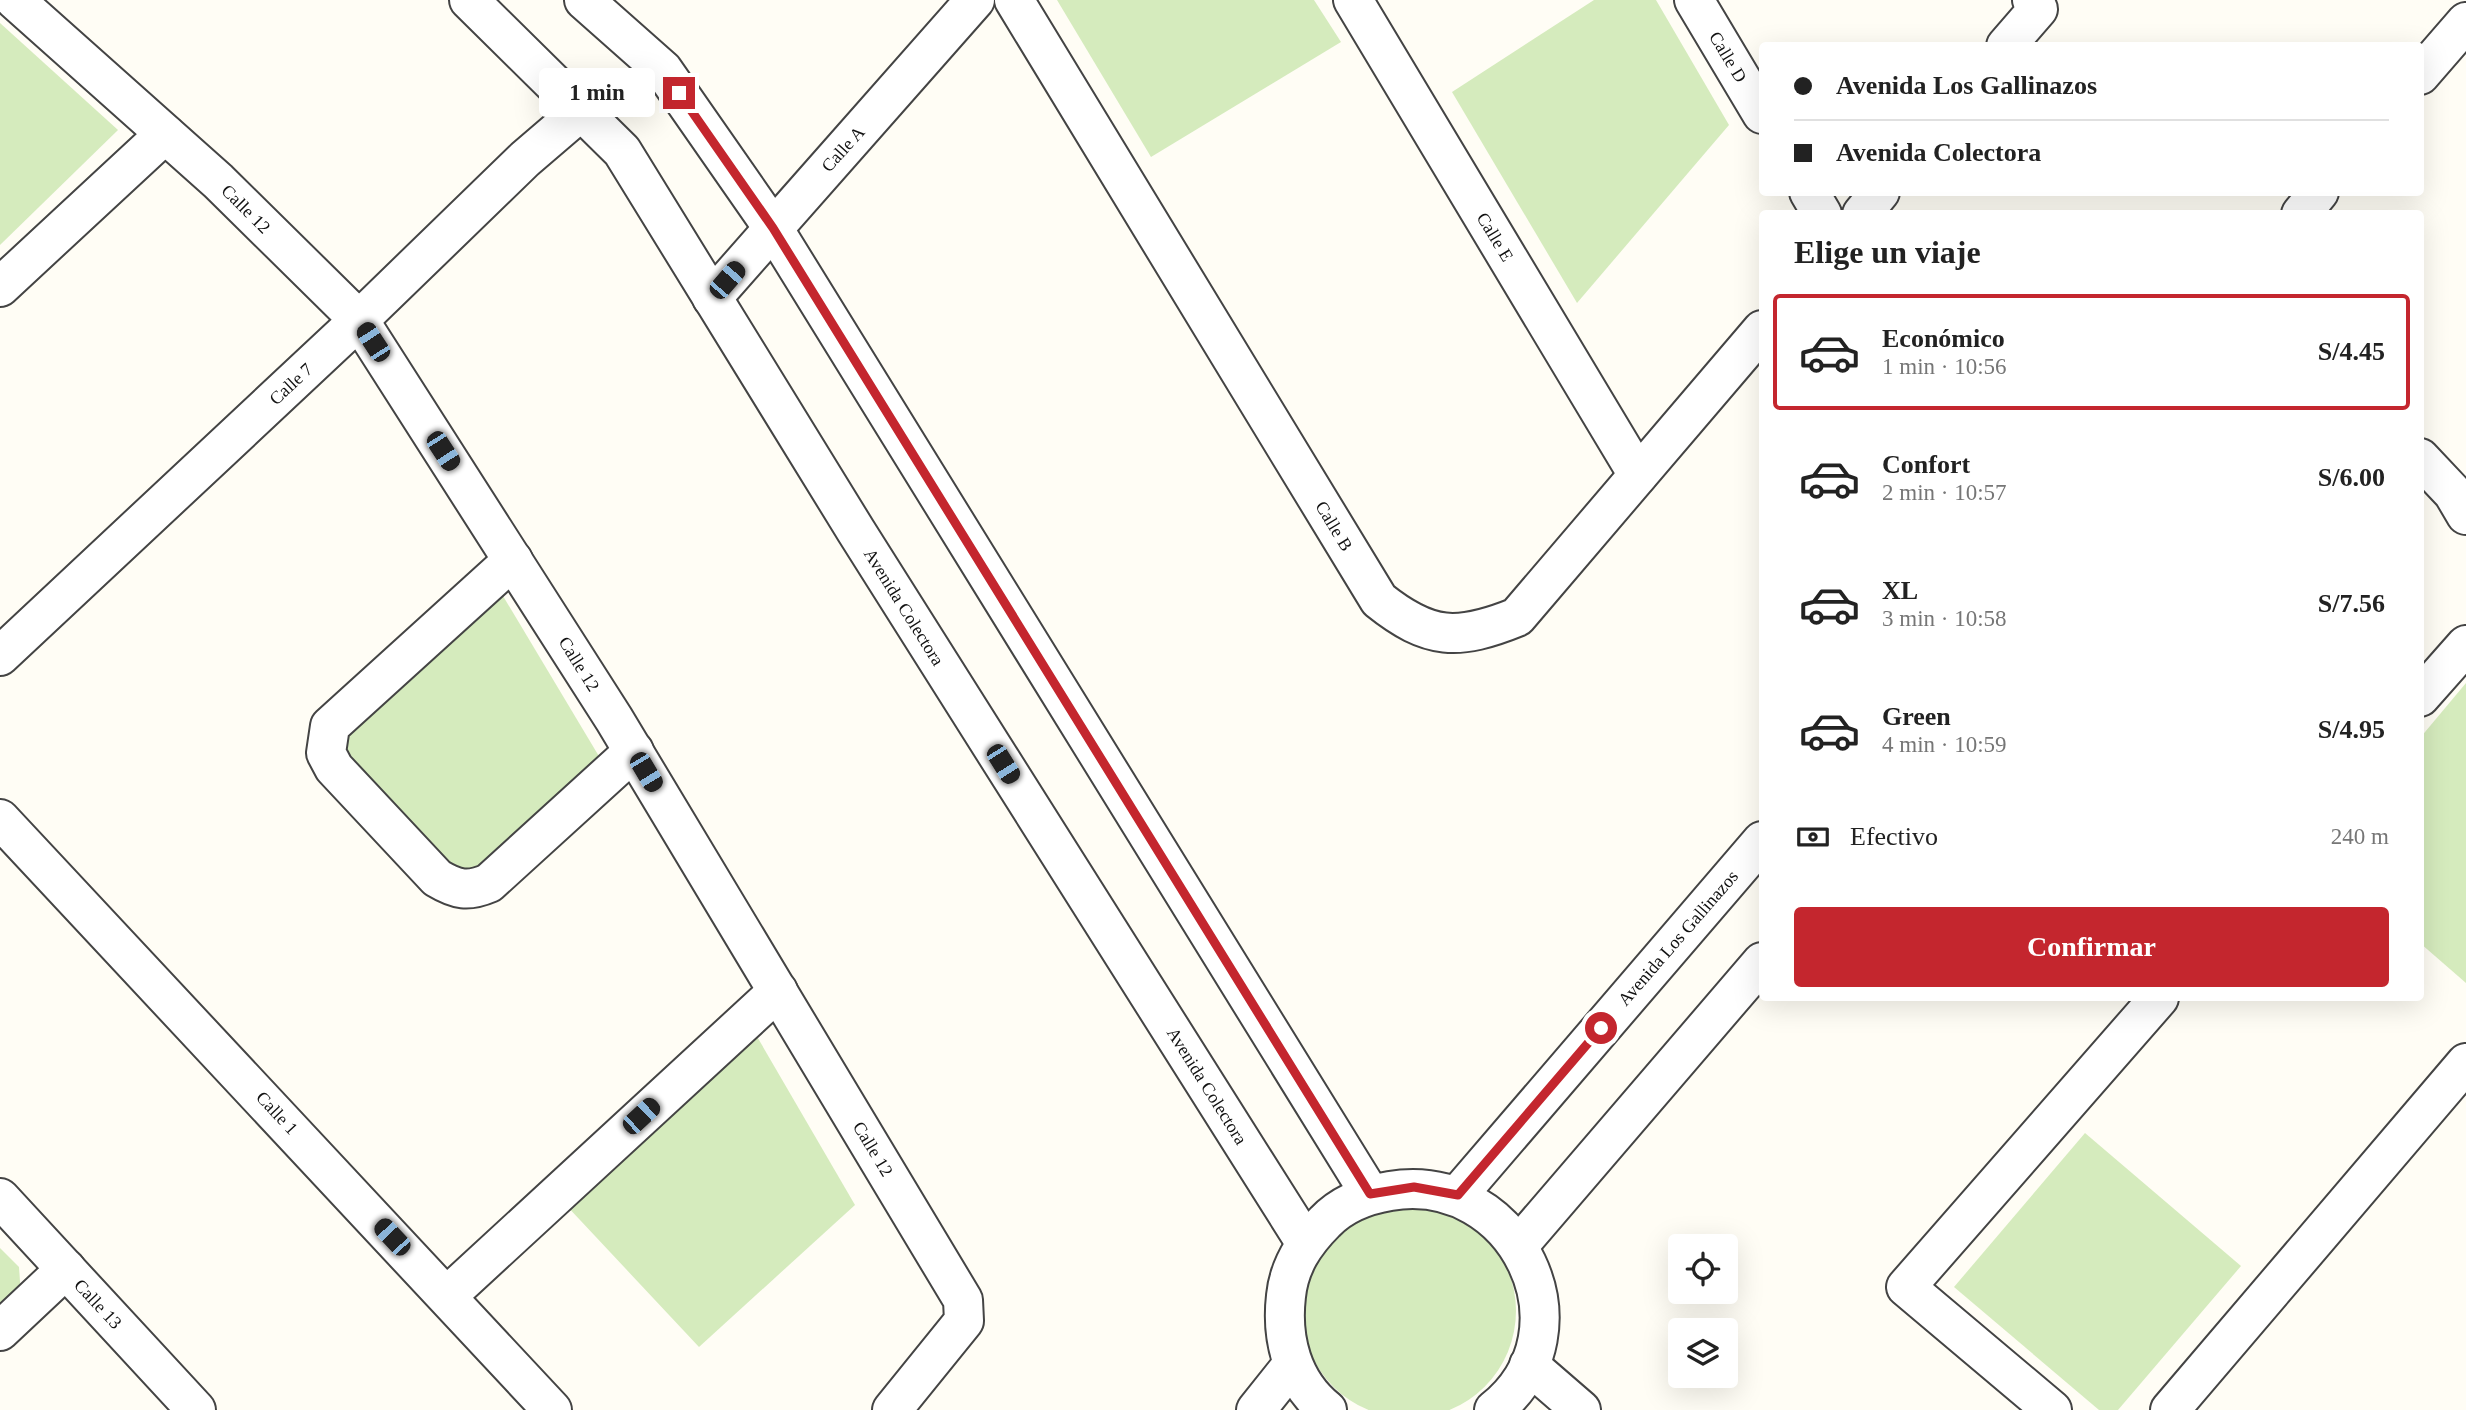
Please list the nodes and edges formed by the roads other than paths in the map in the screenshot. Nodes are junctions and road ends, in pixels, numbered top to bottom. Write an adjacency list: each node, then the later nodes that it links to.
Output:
1 (15, 0): 14 (street, Calle 12)
2 (469, 0): 13 (street, Avenida Colectora)
3 (584, 0): 19 (street)
4 (975, 0): 19 (street, Calle A)
5 (1014, 0): 25 (street, Calle B)
6 (1353, 0): 25 (street, Calle E)
7 (1694, 0): 12 (street, Calle D)
8 (2032, 0): 10 (street)
9 (2466, 22): 11 (street)
10 (2009, 42)
11 (2424, 70)
12 (1759, 109)
13 (582, 111): 21 (street, Avenida Colectora); 22 (street, Calle 7)
14 (165, 134): 20 (street); 22 (street, Calle 12)
15 (1877, 196): 17 (street)
16 (2316, 196): 18 (street)
17 (1865, 210)
18 (2304, 210)
19 (773, 228): 21 (street, Calle A); 38 (street)
20 (0, 287)
21 (712, 298): 41 (street, Avenida Colectora)
22 (359, 320): 27 (street, Calle 12); 29 (street, Calle 7)
23 (1759, 334): 25 (street, Calle B)
24 (2424, 462): 26 (street)
25 (1638, 475)
26 (2466, 515)
27 (513, 560): 31 (street, Calle 12); 31 (street)
28 (2466, 645): 30 (street)
29 (0, 656)
30 (2424, 692)
31 (634, 751): 35 (street, Calle 12)
32 (0, 820): 44 (street, Calle 1)
33 (1759, 844): 39 (street, Avenida Los Gallinazos)
34 (1759, 964): 42 (street)
35 (778, 990): 44 (street); 50 (street, Calle 12)
36 (2156, 1001): 55 (street)
37 (2466, 1063): 56 (street)
38 (1370, 1194): 39 (street); 41 (street)
39 (1458, 1195): 42 (street)
40 (0, 1198): 43 (street, Calle 13)
41 (1305, 1242): 46 (street)
42 (1518, 1245): 47 (street)
43 (66, 1269): 45 (street); 48 (street, Calle 13)
44 (447, 1296): 49 (street, Calle 1)
45 (0, 1331)
46 (1292, 1365): 51 (street); 52 (street)
47 (1529, 1365): 53 (street); 54 (street)
48 (196, 1410)
49 (552, 1410)
50 (892, 1410)
51 (1256, 1410)
52 (1327, 1410)
53 (1494, 1410)
54 (1581, 1410)
55 (2052, 1410)
56 (2170, 1410)

